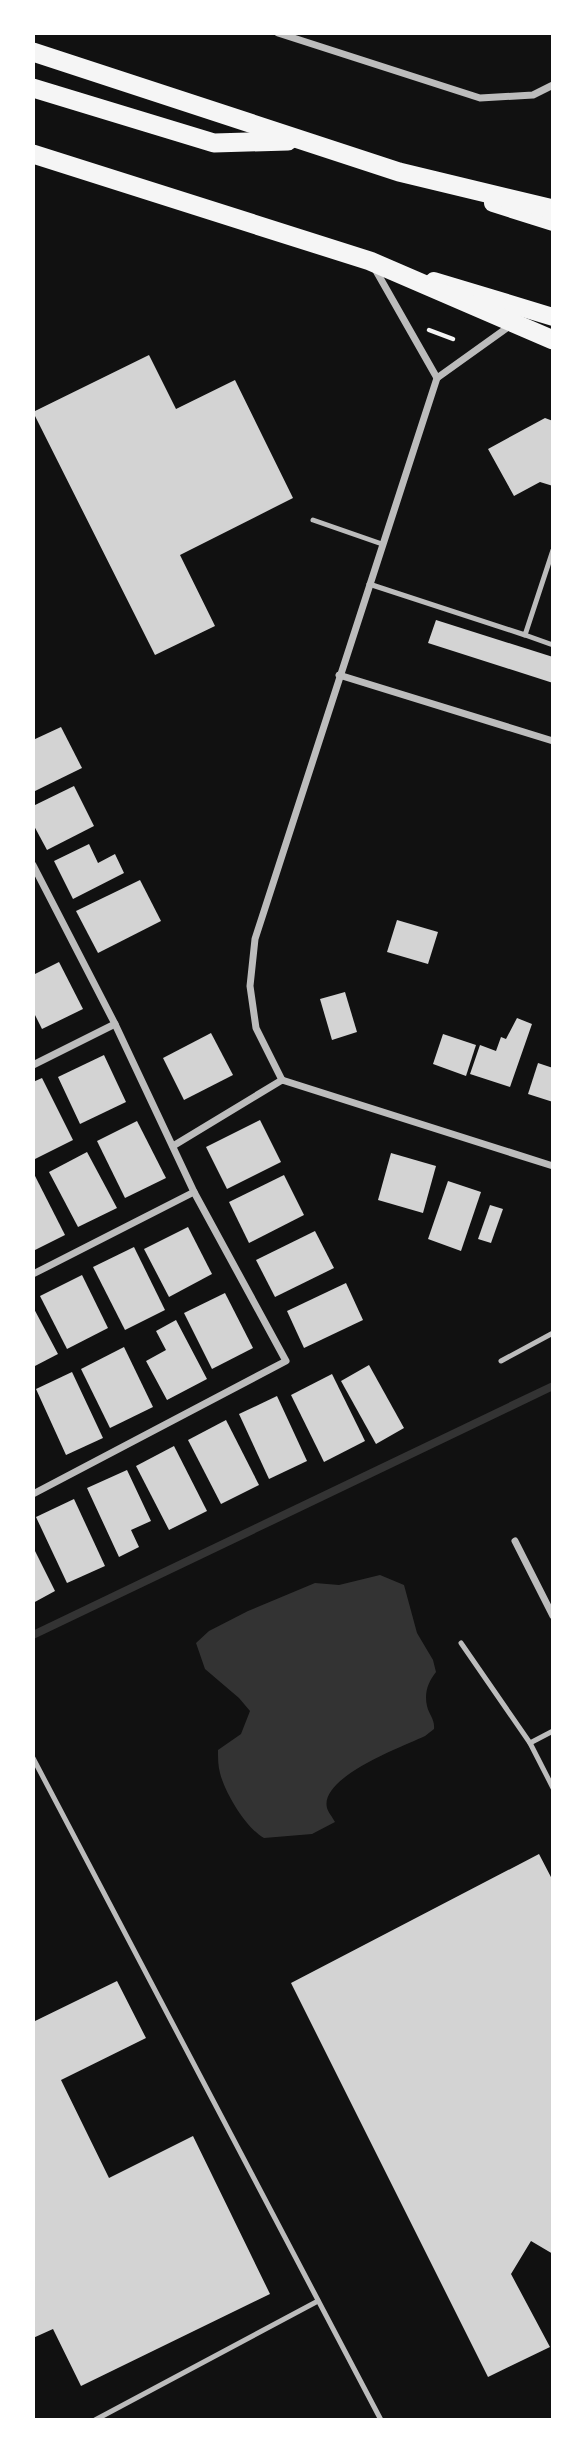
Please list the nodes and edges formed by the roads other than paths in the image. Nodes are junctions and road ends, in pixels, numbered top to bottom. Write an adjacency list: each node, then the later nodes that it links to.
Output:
1 (278, 33): 3 (street)
2 (33, 52): 5 (highway)
3 (553, 85)
4 (33, 88): 5 (highway)
5 (303, 140): 7 (highway)
6 (33, 153): 10 (highway)
7 (399, 172): 8 (highway); 9 (main road)
8 (553, 209)
9 (553, 222)
10 (370, 261): 11 (main road); 12 (highway); 14 (street)
11 (553, 317)
12 (514, 323): 13 (highway); 14 (street)
13 (553, 340)
14 (437, 378): 16 (street)
15 (313, 520): 16 (lane)
16 (382, 544): 18 (street)
17 (553, 550): 19 (lane)
18 (369, 584): 19 (lane); 21 (street)
19 (526, 635): 20 (lane)
20 (553, 645)
21 (339, 676): 22 (street); 26 (street)
22 (553, 741)
23 (33, 865): 24 (street)
24 (115, 1024): 25 (street); 27 (street)
25 (33, 1065)
26 (282, 1080): 27 (street); 28 (street)
27 (173, 1146): 29 (street)
28 (553, 1166)
29 (194, 1192): 30 (street); 33 (street)
30 (33, 1274)
31 (553, 1334): 32 (lane)
32 (501, 1361)
33 (33, 1494)
34 (515, 1541): 35 (street)
35 (553, 1616)
36 (461, 1643): 38 (lane)
37 (553, 1731): 38 (lane)
38 (530, 1743): 40 (lane)
39 (33, 1758): 41 (lane)
40 (553, 1788)
41 (318, 2301): 42 (lane); 43 (lane)
42 (95, 2420)
43 (381, 2420)

